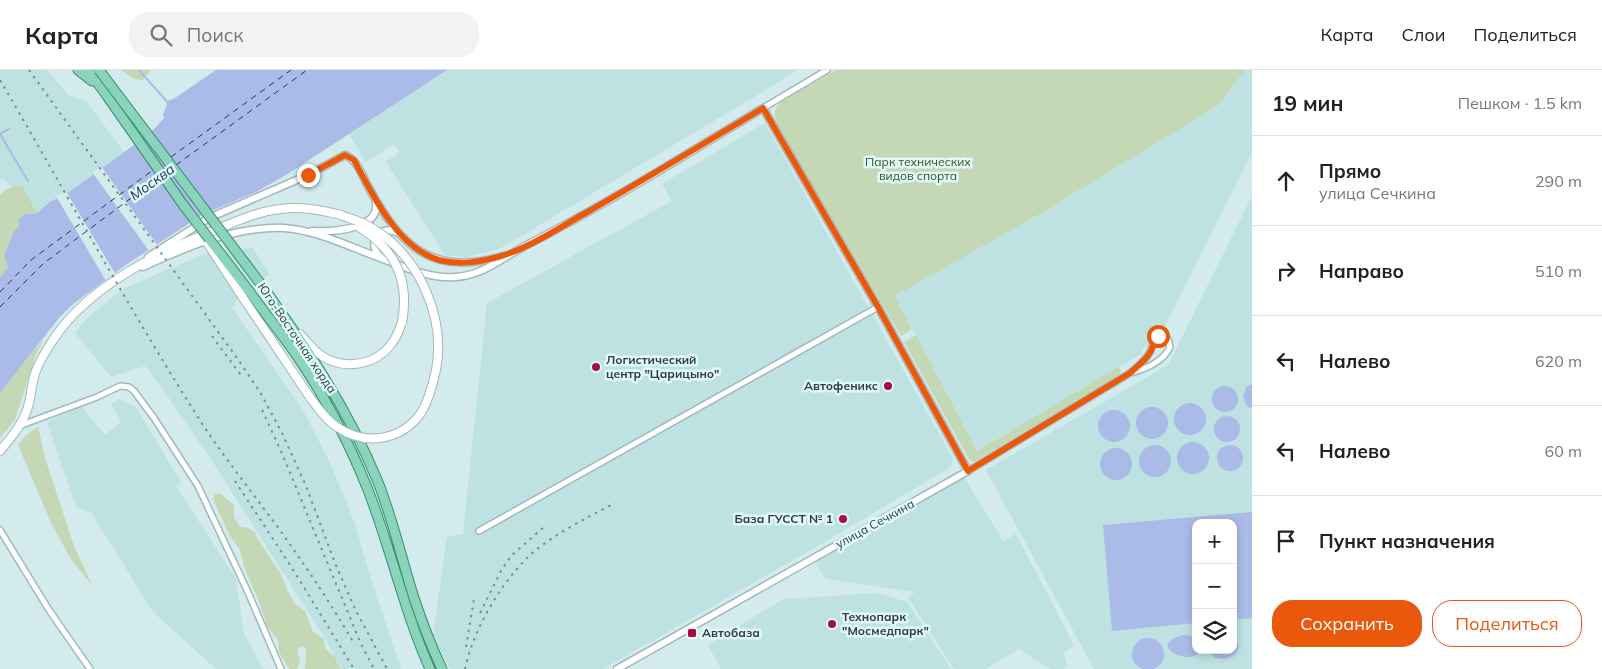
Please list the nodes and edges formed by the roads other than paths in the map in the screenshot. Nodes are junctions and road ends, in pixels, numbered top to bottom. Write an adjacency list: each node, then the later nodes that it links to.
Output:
1 (78, 70): 5 (main road)
2 (88, 70): 5 (main road, Юго-Восточная хорда)
3 (99, 70): 16 (main road, Юго-Восточная хорда, bridge)
4 (827, 70): 6 (street)
5 (106, 93): 14 (main road, Юго-Восточная хорда, bridge)
6 (763, 108): 11 (street); 15 (street)
7 (375, 200): 9 (street); 10 (street); 13 (street)
8 (341, 215): 13 (main road); 14 (main road, bridge); 16 (main road, bridge)
9 (301, 231): 12 (street); 13 (street)
10 (402, 236): 11 (street); 12 (street)
11 (512, 253): 12 (street)
12 (389, 261)
13 (118, 279): 18 (main road)
14 (246, 294): 25 (main road, Юго-Восточная хорда)
15 (878, 307): 20 (street); 22 (street)
16 (284, 316): 26 (main road, Юго-Восточная хорда)
17 (1130, 373): 17 (street, улица Сечкина); 20 (street, улица Сечкина)
18 (19, 426): 19 (main road); 24 (street)
19 (0, 451)
20 (968, 471): 27 (street, улица Сечкина)
21 (0, 530): 23 (street)
22 (479, 531)
23 (90, 669)
24 (281, 669)
25 (430, 669)
26 (442, 669)
27 (617, 669)

